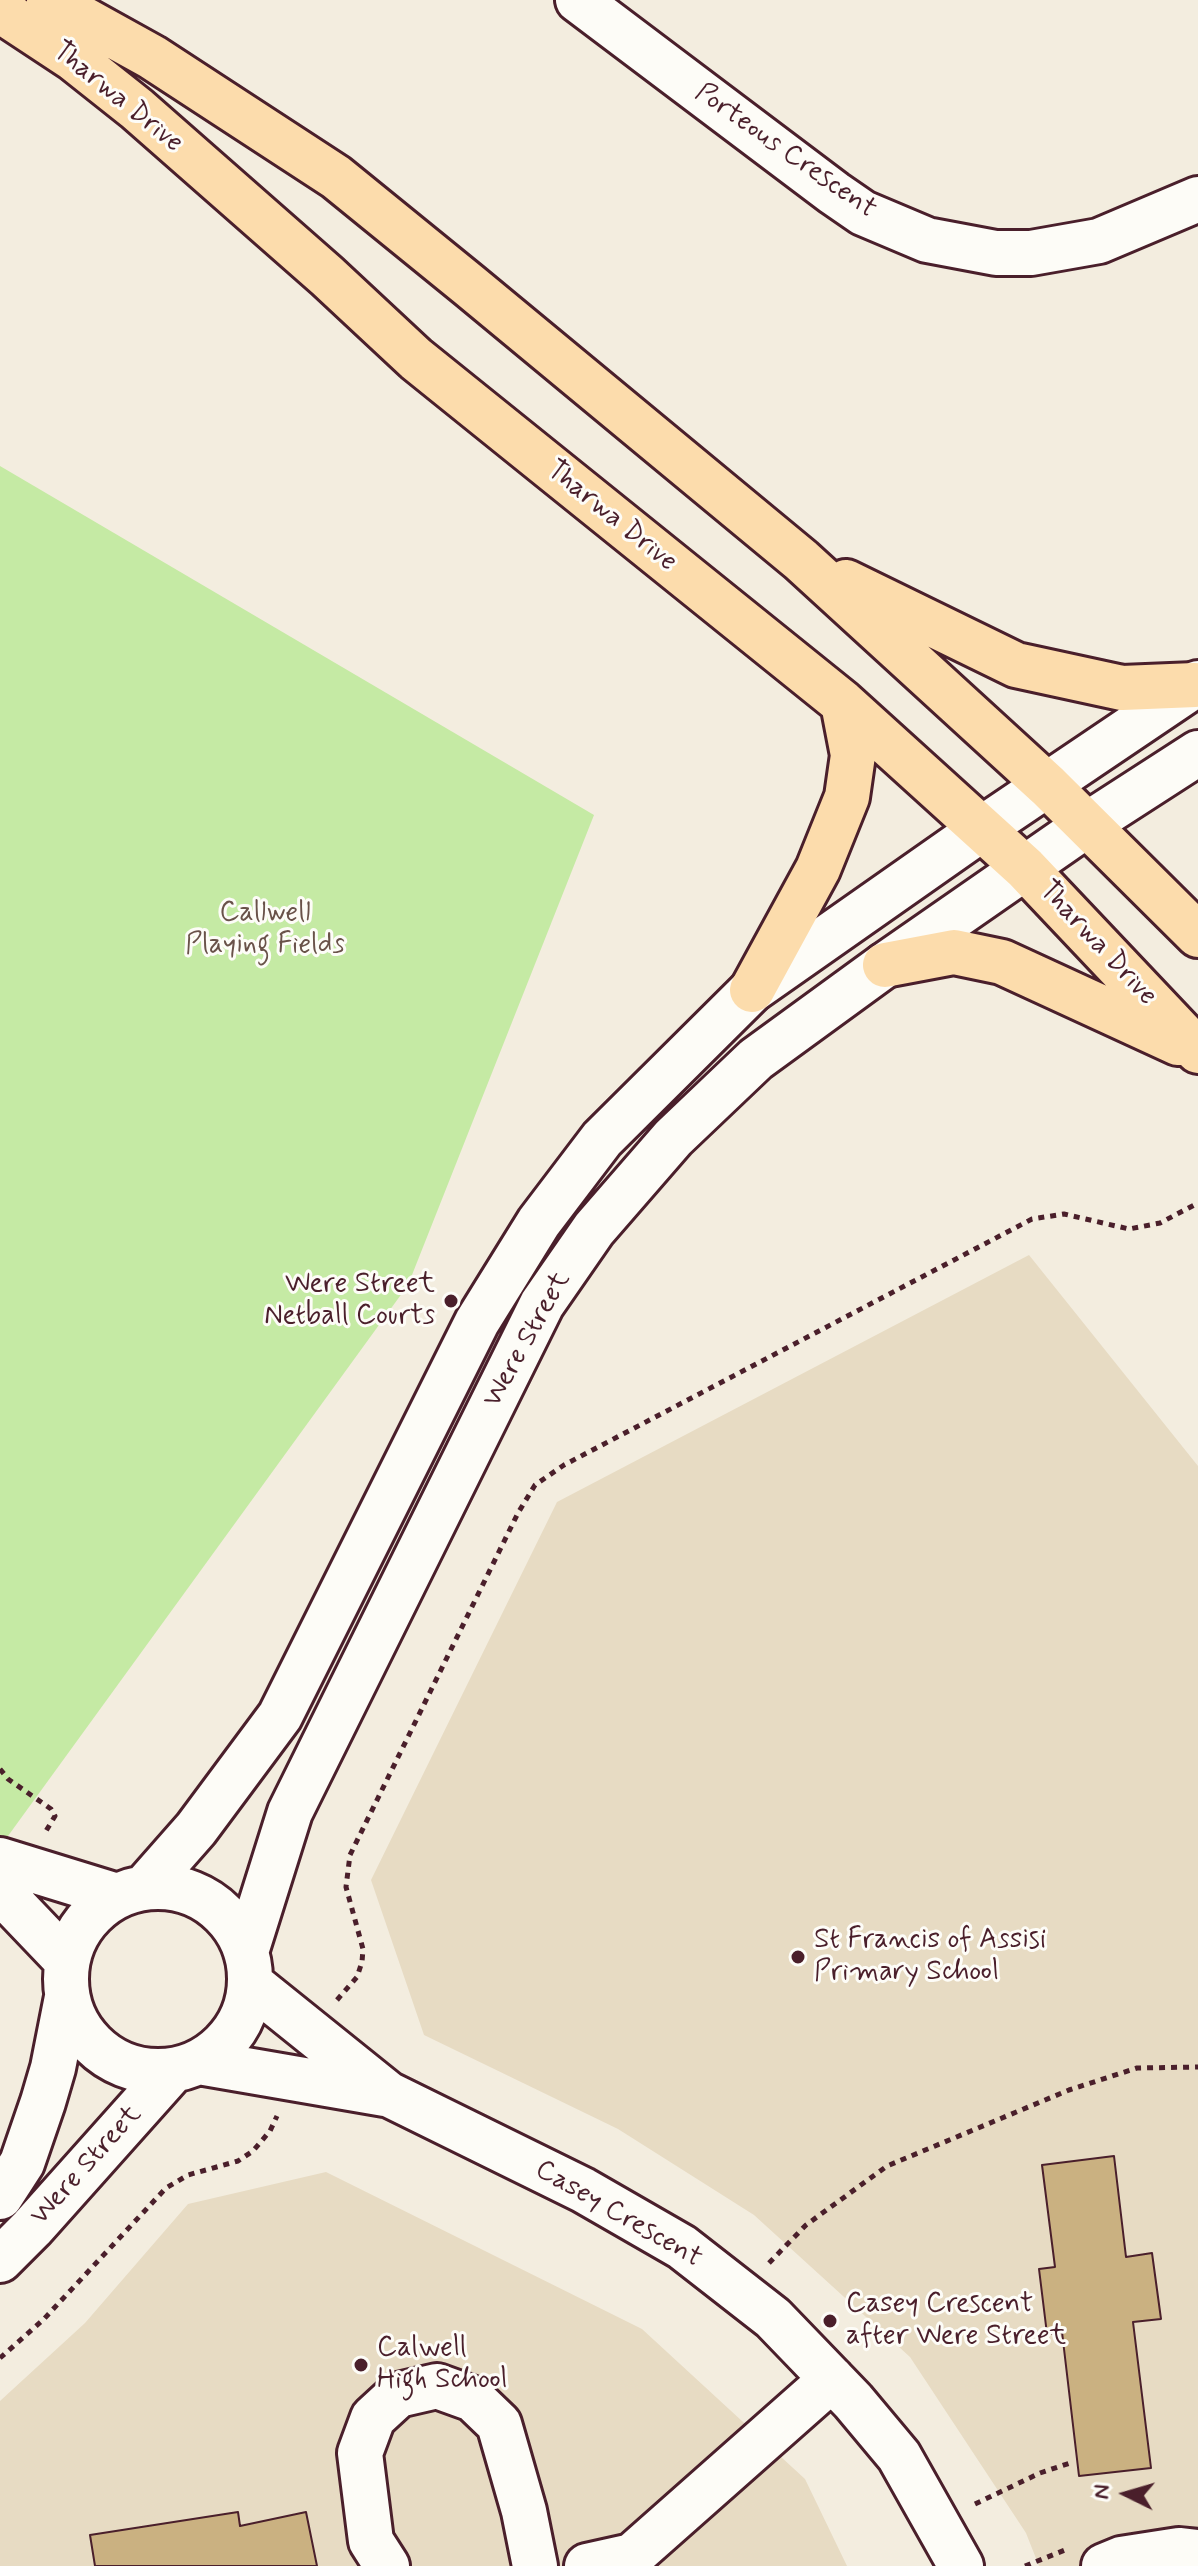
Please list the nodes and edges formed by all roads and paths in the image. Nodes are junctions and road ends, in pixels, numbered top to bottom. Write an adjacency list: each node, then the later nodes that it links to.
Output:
1 (49, 0): 5 (main road, Tharwa Drive)
2 (578, 0): 4 (street, Porteous Crescent)
3 (0, 10): 7 (main road, Tharwa Drive)
4 (1198, 199)
5 (801, 560): 6 (main road); 9 (main road, Tharwa Drive)
6 (1197, 684): 9 (street, Were Street)
7 (843, 703): 11 (main road, Tharwa Drive); 15 (main road)
8 (1198, 753): 10 (street, Were Street)
9 (1048, 786): 10 (main road, Tharwa Drive); 11 (street, Were Street)
10 (1088, 824): 12 (street, Were Street); 13 (main road, Tharwa Drive)
11 (983, 828): 12 (main road, Tharwa Drive); 15 (street, Were Street)
12 (1025, 868): 14 (street, Were Street); 16 (main road, Tharwa Drive)
13 (1198, 935)
14 (885, 965): 16 (main road); 23 (street, Were Street)
15 (752, 990): 22 (street, Were Street)
16 (1198, 1052)
17 (1198, 1203): 25 (path)
18 (0, 1769): 19 (path)
19 (55, 1816)
20 (0, 1860): 22 (street)
21 (0, 1886): 24 (street)
22 (131, 1891): 23 (street); 24 (street)
23 (248, 1967): 26 (street); 28 (street, Casey Crescent)
24 (67, 1979): 26 (street); 30 (street, Were Street)
25 (330, 2008)
26 (186, 2066): 28 (street, Casey Crescent); 31 (street, Were Street)
27 (1198, 2067): 32 (path)
28 (388, 2094): 34 (street, Casey Crescent)
29 (281, 2106): 33 (path)
30 (0, 2197)
31 (0, 2260)
32 (767, 2266)
33 (0, 2358)
34 (832, 2379): 40 (street); 41 (street, Casey Crescent)
35 (1073, 2462): 36 (path)
36 (971, 2506)
37 (1198, 2552): 42 (street)
38 (387, 2566): 39 (street)
39 (535, 2566)
40 (587, 2566)
41 (961, 2566)
42 (1104, 2566)

